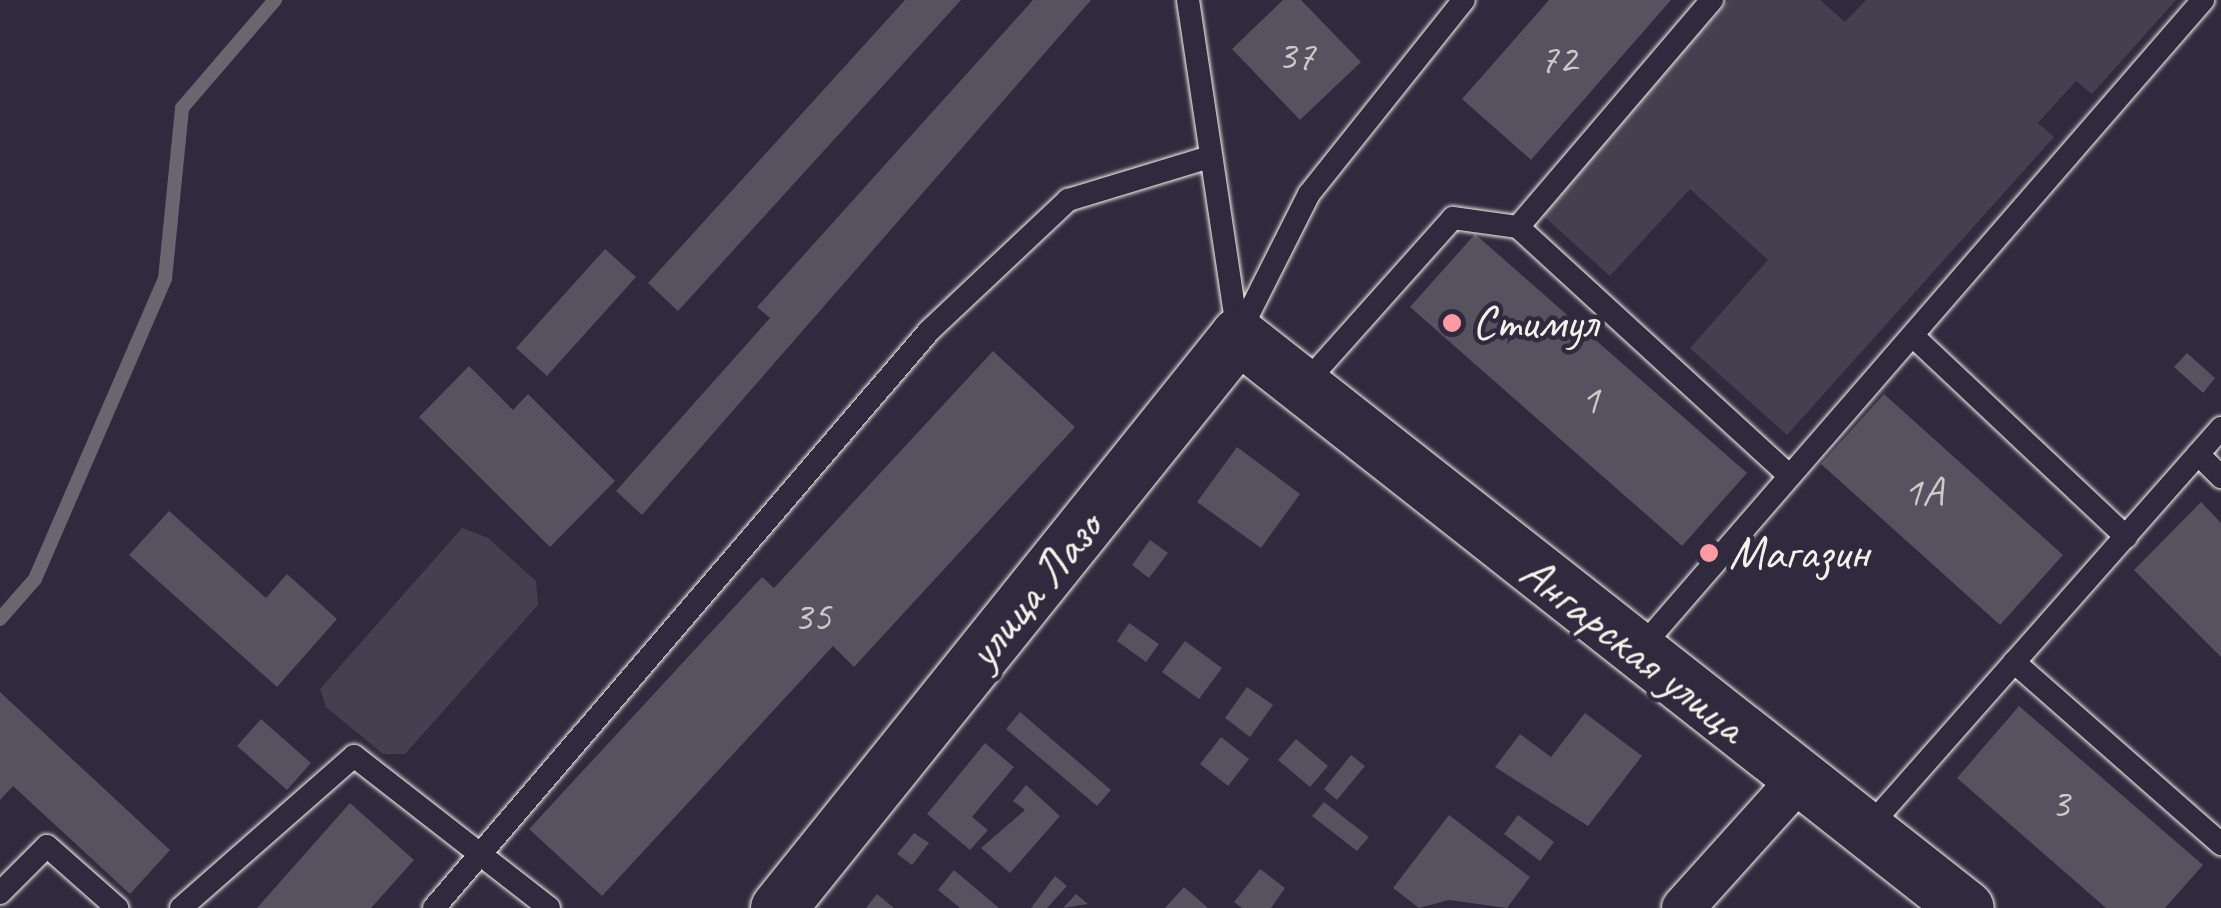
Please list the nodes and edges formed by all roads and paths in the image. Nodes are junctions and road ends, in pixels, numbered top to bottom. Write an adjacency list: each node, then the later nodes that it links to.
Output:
1 (1188, 0): 6 (lane)
2 (1464, 0): 8 (lane)
3 (1712, 0): 7 (lane)
4 (2206, 0): 5 (lane); 9 (lane)
5 (2221, 11)
6 (1206, 158): 8 (lane); 21 (lane)
7 (1518, 227): 10 (lane); 13 (lane)
8 (1238, 336): 10 (street); 27 (street, улица Лазо)
9 (1913, 336): 13 (lane); 15 (lane)
10 (1301, 388): 16 (street, Ангарская улица)
11 (2221, 428): 12 (lane)
12 (2198, 454): 14 (lane); 15 (lane)
13 (1788, 476): 16 (lane)
14 (2221, 477)
15 (2126, 537): 17 (lane)
16 (1637, 653): 18 (street, Ангарская улица)
17 (2014, 662): 19 (lane); 20 (lane)
18 (1799, 779): 19 (street, Ангарская улица); 28 (street)
19 (1867, 829): 29 (street, Ангарская улица)
20 (2221, 844)
21 (483, 851): 24 (lane); 25 (lane); 26 (lane)
22 (0, 894): 23 (lane)
23 (116, 908)
24 (181, 908)
25 (434, 908)
26 (550, 908)
27 (778, 908)
28 (1683, 908)
29 (1966, 908)

